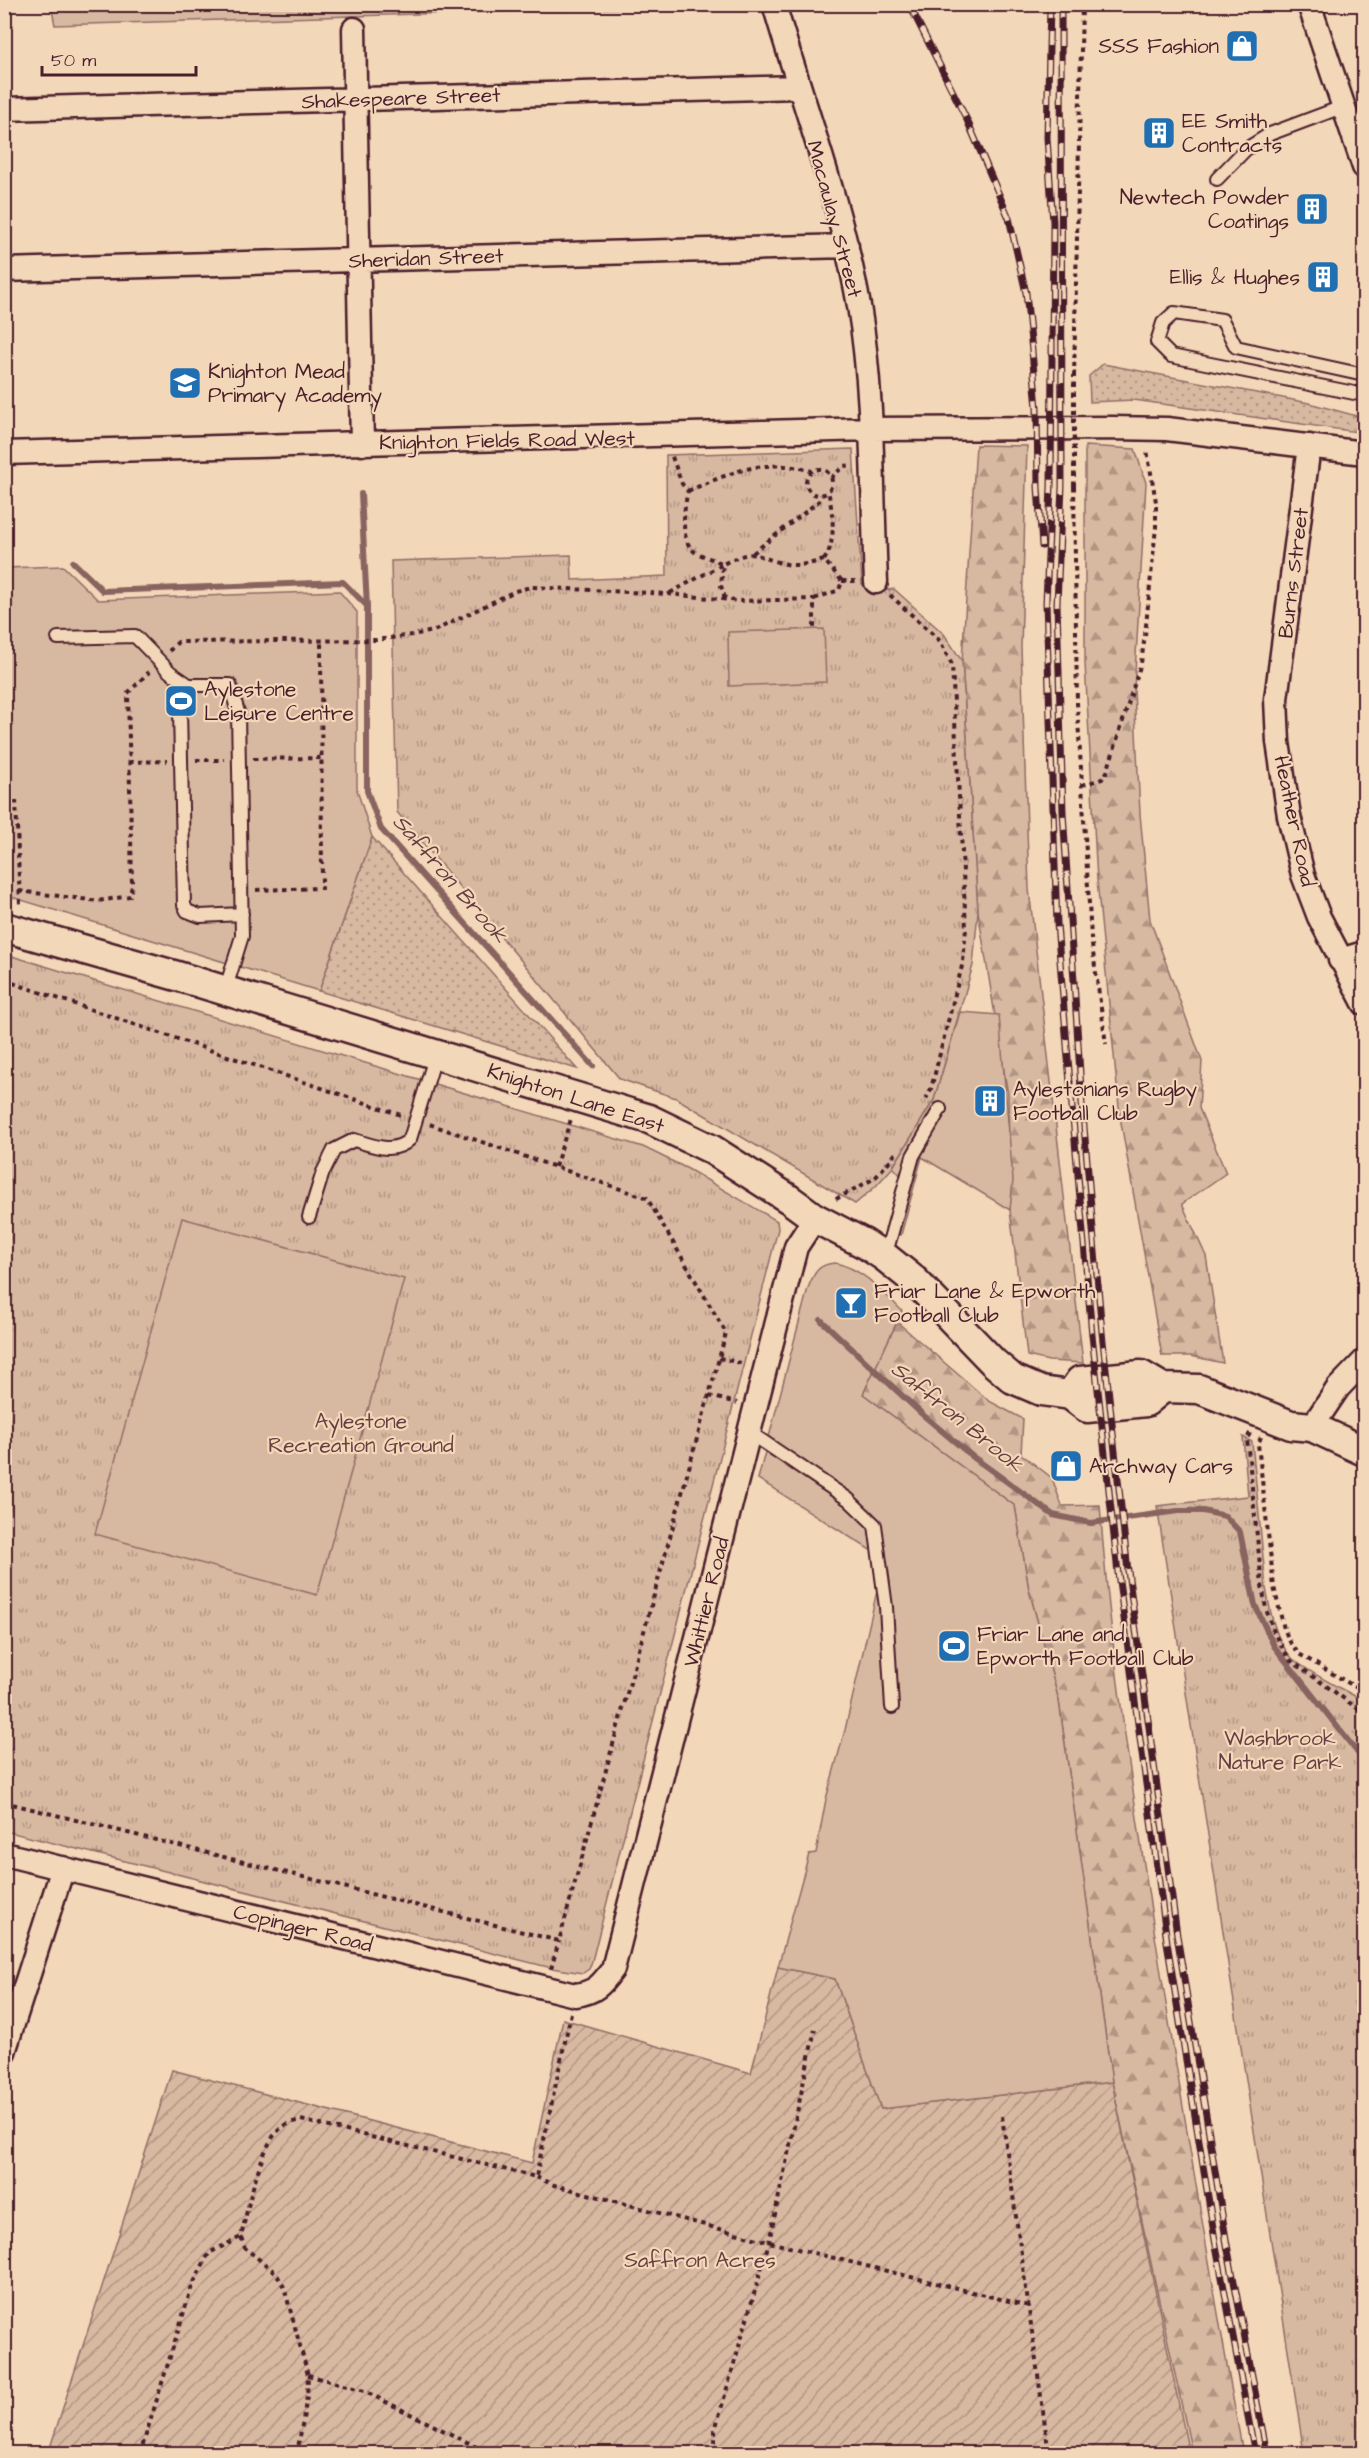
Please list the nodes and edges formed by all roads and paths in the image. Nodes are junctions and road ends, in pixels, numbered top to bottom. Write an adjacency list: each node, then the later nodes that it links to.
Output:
1 (774, 4): 5 (street, Macaulay Street)
2 (1082, 4): 40 (path, bridge)
3 (1309, 4): 7 (street)
4 (354, 29): 6 (street)
5 (798, 87): 6 (street, Shakespeare Street); 11 (street, Macaulay Street)
6 (355, 100): 8 (street, Shakespeare Street); 12 (street)
7 (1342, 107): 9 (street); 10 (lane)
8 (4, 109)
9 (1365, 167)
10 (1217, 179)
11 (847, 246): 12 (street, Sheridan Street); 16 (street, Macaulay Street)
12 (358, 260): 13 (street, Sheridan Street); 19 (street)
13 (4, 270)
14 (1365, 375): 15 (lane)
15 (1365, 395)
16 (869, 429): 17 (street, Knighton Fields Road West); 18 (street, Knighton Fields Road West); 30 (street, Macaulay Street)
17 (1142, 429): 20 (street, Knighton Fields Road West); 40 (path)
18 (670, 436): 19 (street, Knighton Fields Road West); 24 (path)
19 (362, 444): 21 (street, Knighton Fields Road West)
20 (1309, 446): 22 (street, Knighton Fields Road West); 39 (street, Burns Street)
21 (4, 453)
22 (1365, 453)
23 (812, 471): 24 (path); 25 (path); 26 (path)
24 (688, 491): 29 (path)
25 (828, 491): 26 (path); 28 (path)
26 (821, 495): 27 (path)
27 (752, 553): 28 (path); 29 (path)
28 (824, 560): 33 (path)
29 (723, 564): 31 (path); 32 (path)
30 (876, 582): 52 (path)
31 (668, 594): 32 (path); 37 (path)
32 (725, 598): 33 (path)
33 (814, 599): 34 (path)
34 (814, 629)
35 (58, 638): 38 (lane)
36 (321, 640): 42 (path)
37 (354, 640)
38 (189, 685): 42 (lane); 43 (lane)
39 (1276, 699): 46 (street, Heather Road)
40 (1082, 785): 50 (path)
41 (16, 800): 44 (path)
42 (241, 891): 43 (lane)
43 (242, 914): 48 (lane)
44 (11, 923): 48 (street, Knighton Lane East)
45 (1365, 953): 46 (street)
46 (1340, 960): 49 (street, Heather Road)
47 (4, 980): 54 (path)
48 (225, 991): 51 (street, Knighton Lane East)
49 (1365, 1003)
50 (1106, 1044)
51 (436, 1054): 61 (street, Knighton Lane East); 62 (lane)
52 (926, 1099)
53 (940, 1109): 63 (lane)
54 (406, 1117)
55 (571, 1118): 58 (path)
56 (429, 1124): 58 (path)
57 (898, 1151): 59 (path)
58 (555, 1167): 65 (path)
59 (836, 1199): 60 (path); 61 (path)
60 (845, 1204)
61 (821, 1206): 63 (street, Knighton Lane East); 66 (street, Whittier Road)
62 (309, 1217)
63 (885, 1257): 67 (street, Knighton Lane East)
64 (1365, 1361): 68 (street)
65 (709, 1396): 66 (path); 78 (path)
66 (755, 1408): 69 (street, Whittier Road)
67 (1270, 1418): 68 (street, Knighton Lane East); 72 (path)
68 (1312, 1427): 71 (street, Knighton Lane East)
69 (749, 1432): 73 (lane); 80 (street, Whittier Road)
70 (1247, 1439): 74 (path)
71 (1365, 1451)
72 (1365, 1692)
73 (892, 1707)
74 (1365, 1713)
75 (4, 1802): 78 (path)
76 (4, 1854): 77 (street, Copinger Road)
77 (63, 1868): 79 (street, Copinger Road); 82 (street)
78 (559, 1941): 79 (path)
79 (546, 1988): 80 (street, Copinger Road)
80 (575, 1995): 84 (path)
81 (815, 2029): 86 (path)
82 (4, 2052)
83 (1002, 2116): 87 (path)
84 (536, 2177): 85 (path); 86 (path)
85 (241, 2236): 88 (path); 89 (path)
86 (769, 2242): 87 (path); 92 (path)
87 (1029, 2306): 93 (path)
88 (308, 2375): 90 (path); 91 (path)
89 (140, 2454)
90 (297, 2454)
91 (491, 2454)
92 (729, 2454)
93 (1049, 2454)

